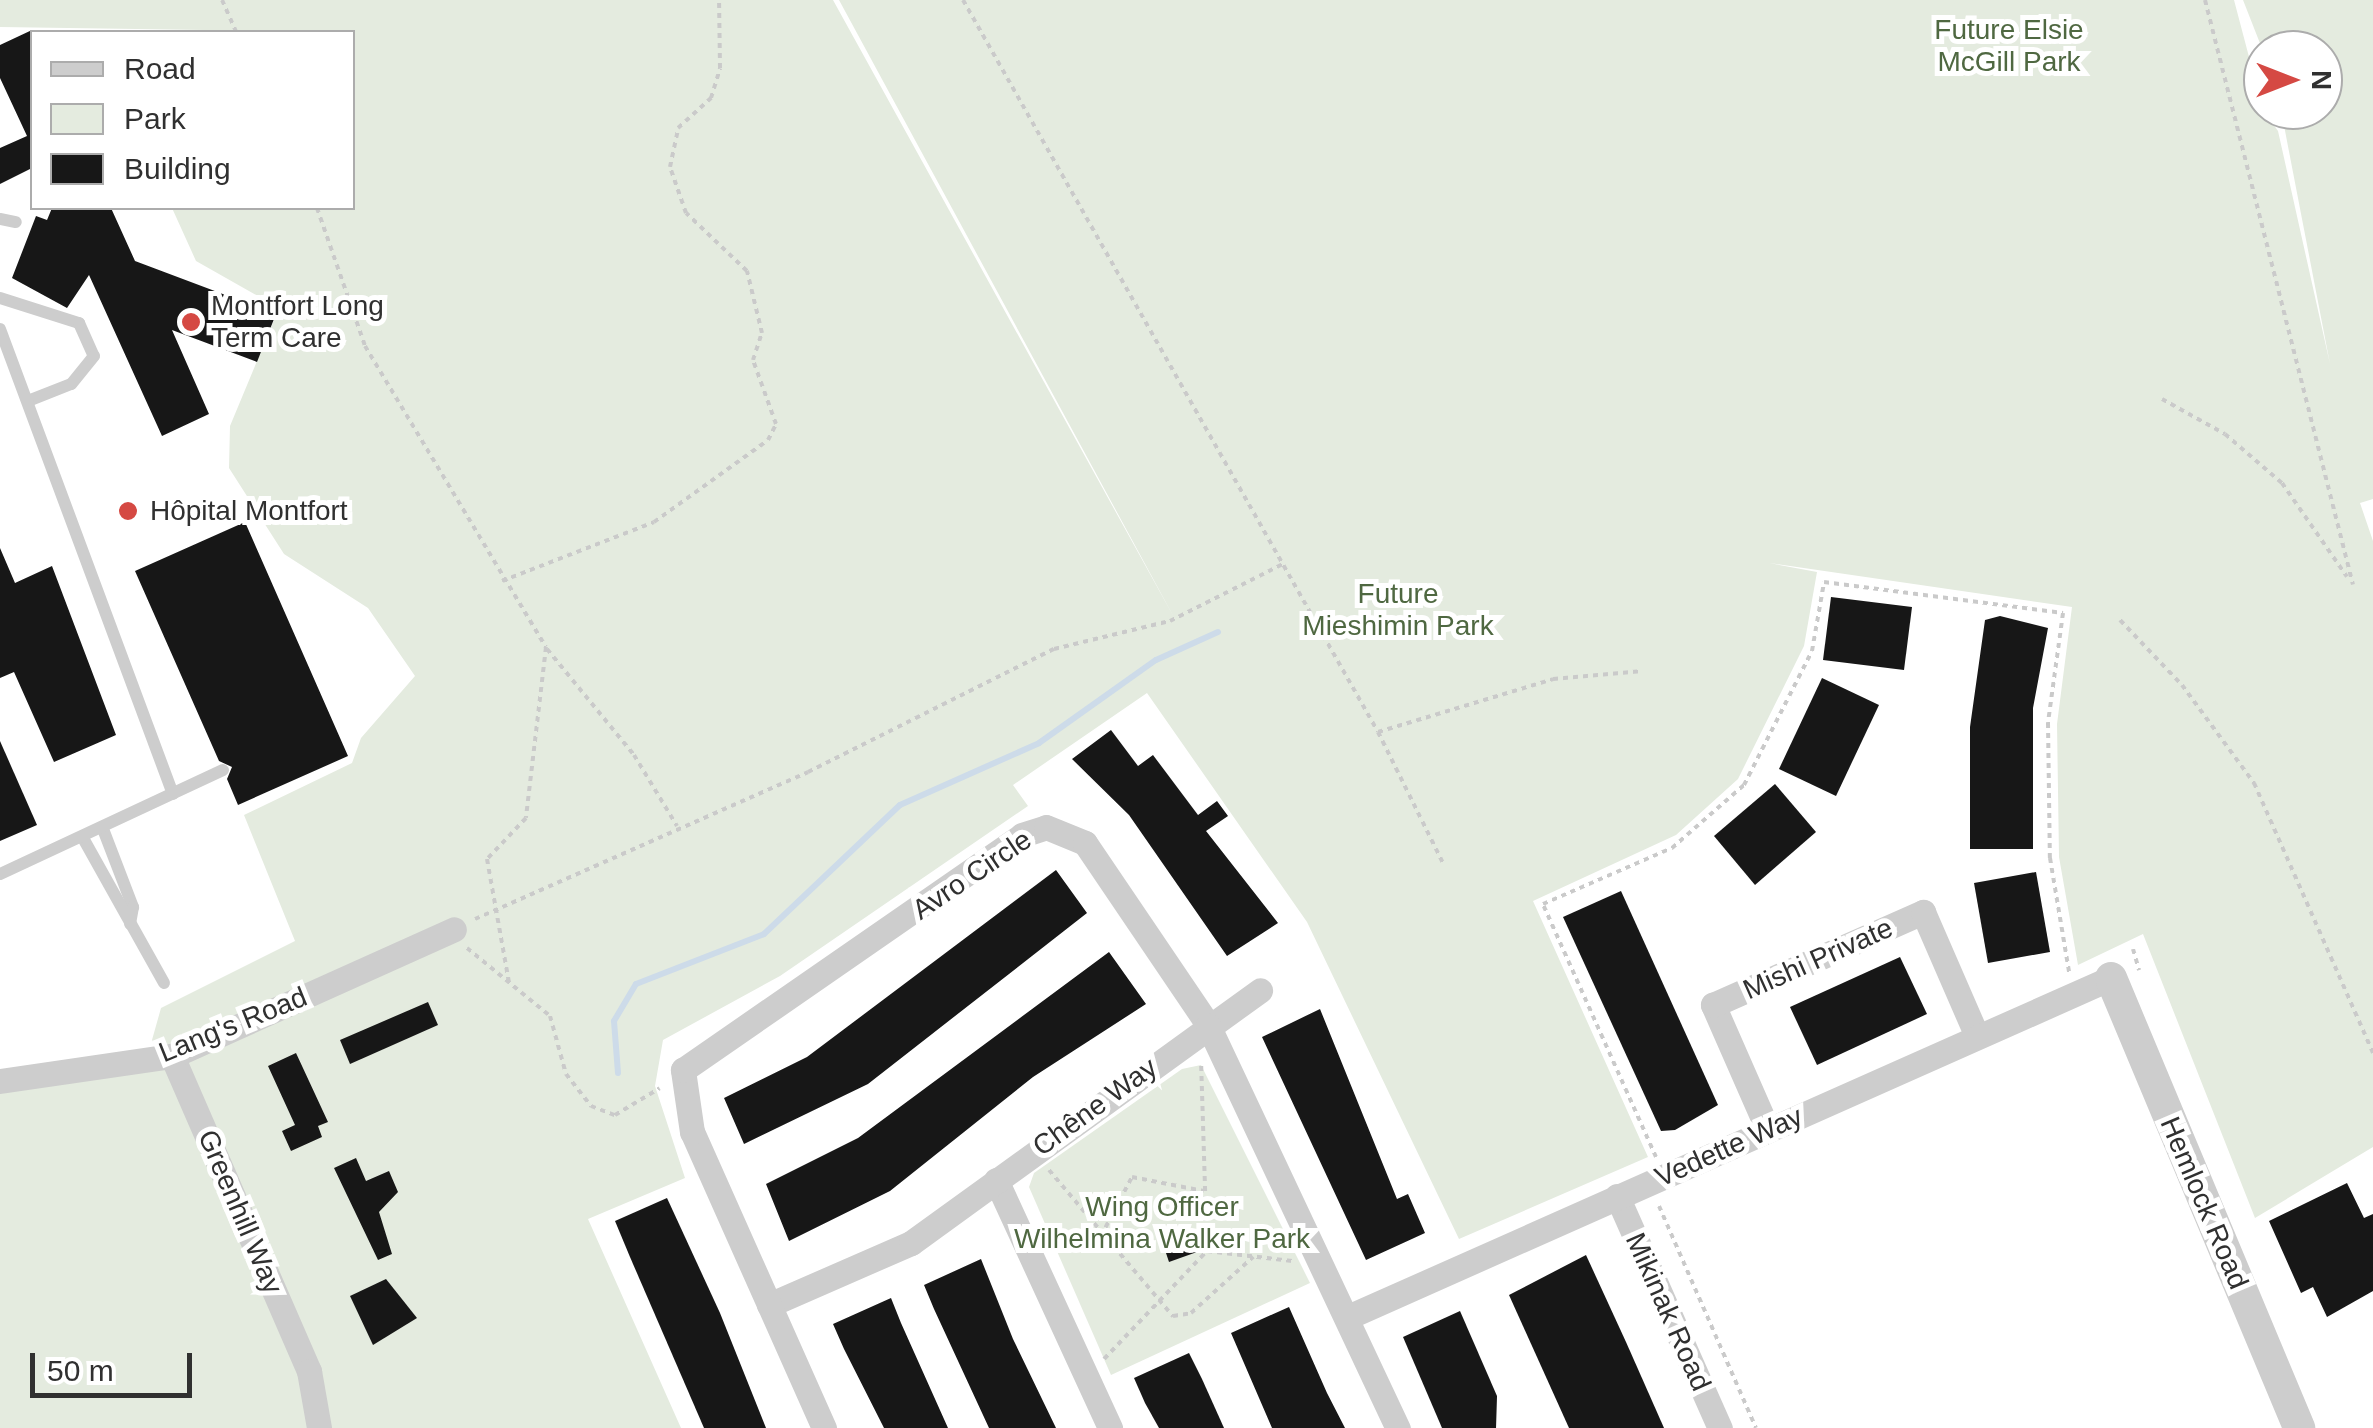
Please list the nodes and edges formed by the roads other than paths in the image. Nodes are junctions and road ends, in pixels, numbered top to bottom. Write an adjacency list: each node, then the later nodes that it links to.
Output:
1 (0, 218): 2 (lane)
2 (16, 222)
3 (0, 298): 5 (lane)
4 (0, 329): 5 (lane)
5 (28, 401): 7 (lane)
6 (222, 770): 7 (lane)
7 (173, 794): 8 (lane)
8 (103, 830): 9 (lane); 11 (lane)
9 (83, 838): 10 (lane); 11 (lane)
10 (0, 874)
11 (130, 924): 14 (lane)
12 (456, 928): 18 (street, Lang's Road)
13 (2111, 978): 17 (street, Vedette Way); 30 (street, Hemlock Road)
14 (164, 984)
15 (1260, 990): 16 (street, Chêne Way)
16 (1208, 1024): 21 (street, Chêne Way); 23 (street, Avro Circle); 24 (street, Avro Circle)
17 (1977, 1036): 20 (street, Vedette Way); 20 (street, Mishi Private)
18 (172, 1056): 19 (street, Lang's Road); 25 (street, Greenhill Way)
19 (0, 1080)
20 (1768, 1130): 22 (street, Vedette Way)
21 (996, 1180): 23 (street, Chêne Way); 27 (street)
22 (1617, 1196): 24 (street, Vedette Way); 29 (street, Mikinak Road)
23 (769, 1305): 26 (street, Avro Circle)
24 (1348, 1317): 28 (street, Avro Circle)
25 (319, 1428)
26 (824, 1428)
27 (1110, 1428)
28 (1398, 1428)
29 (1720, 1428)
30 (2298, 1428)

